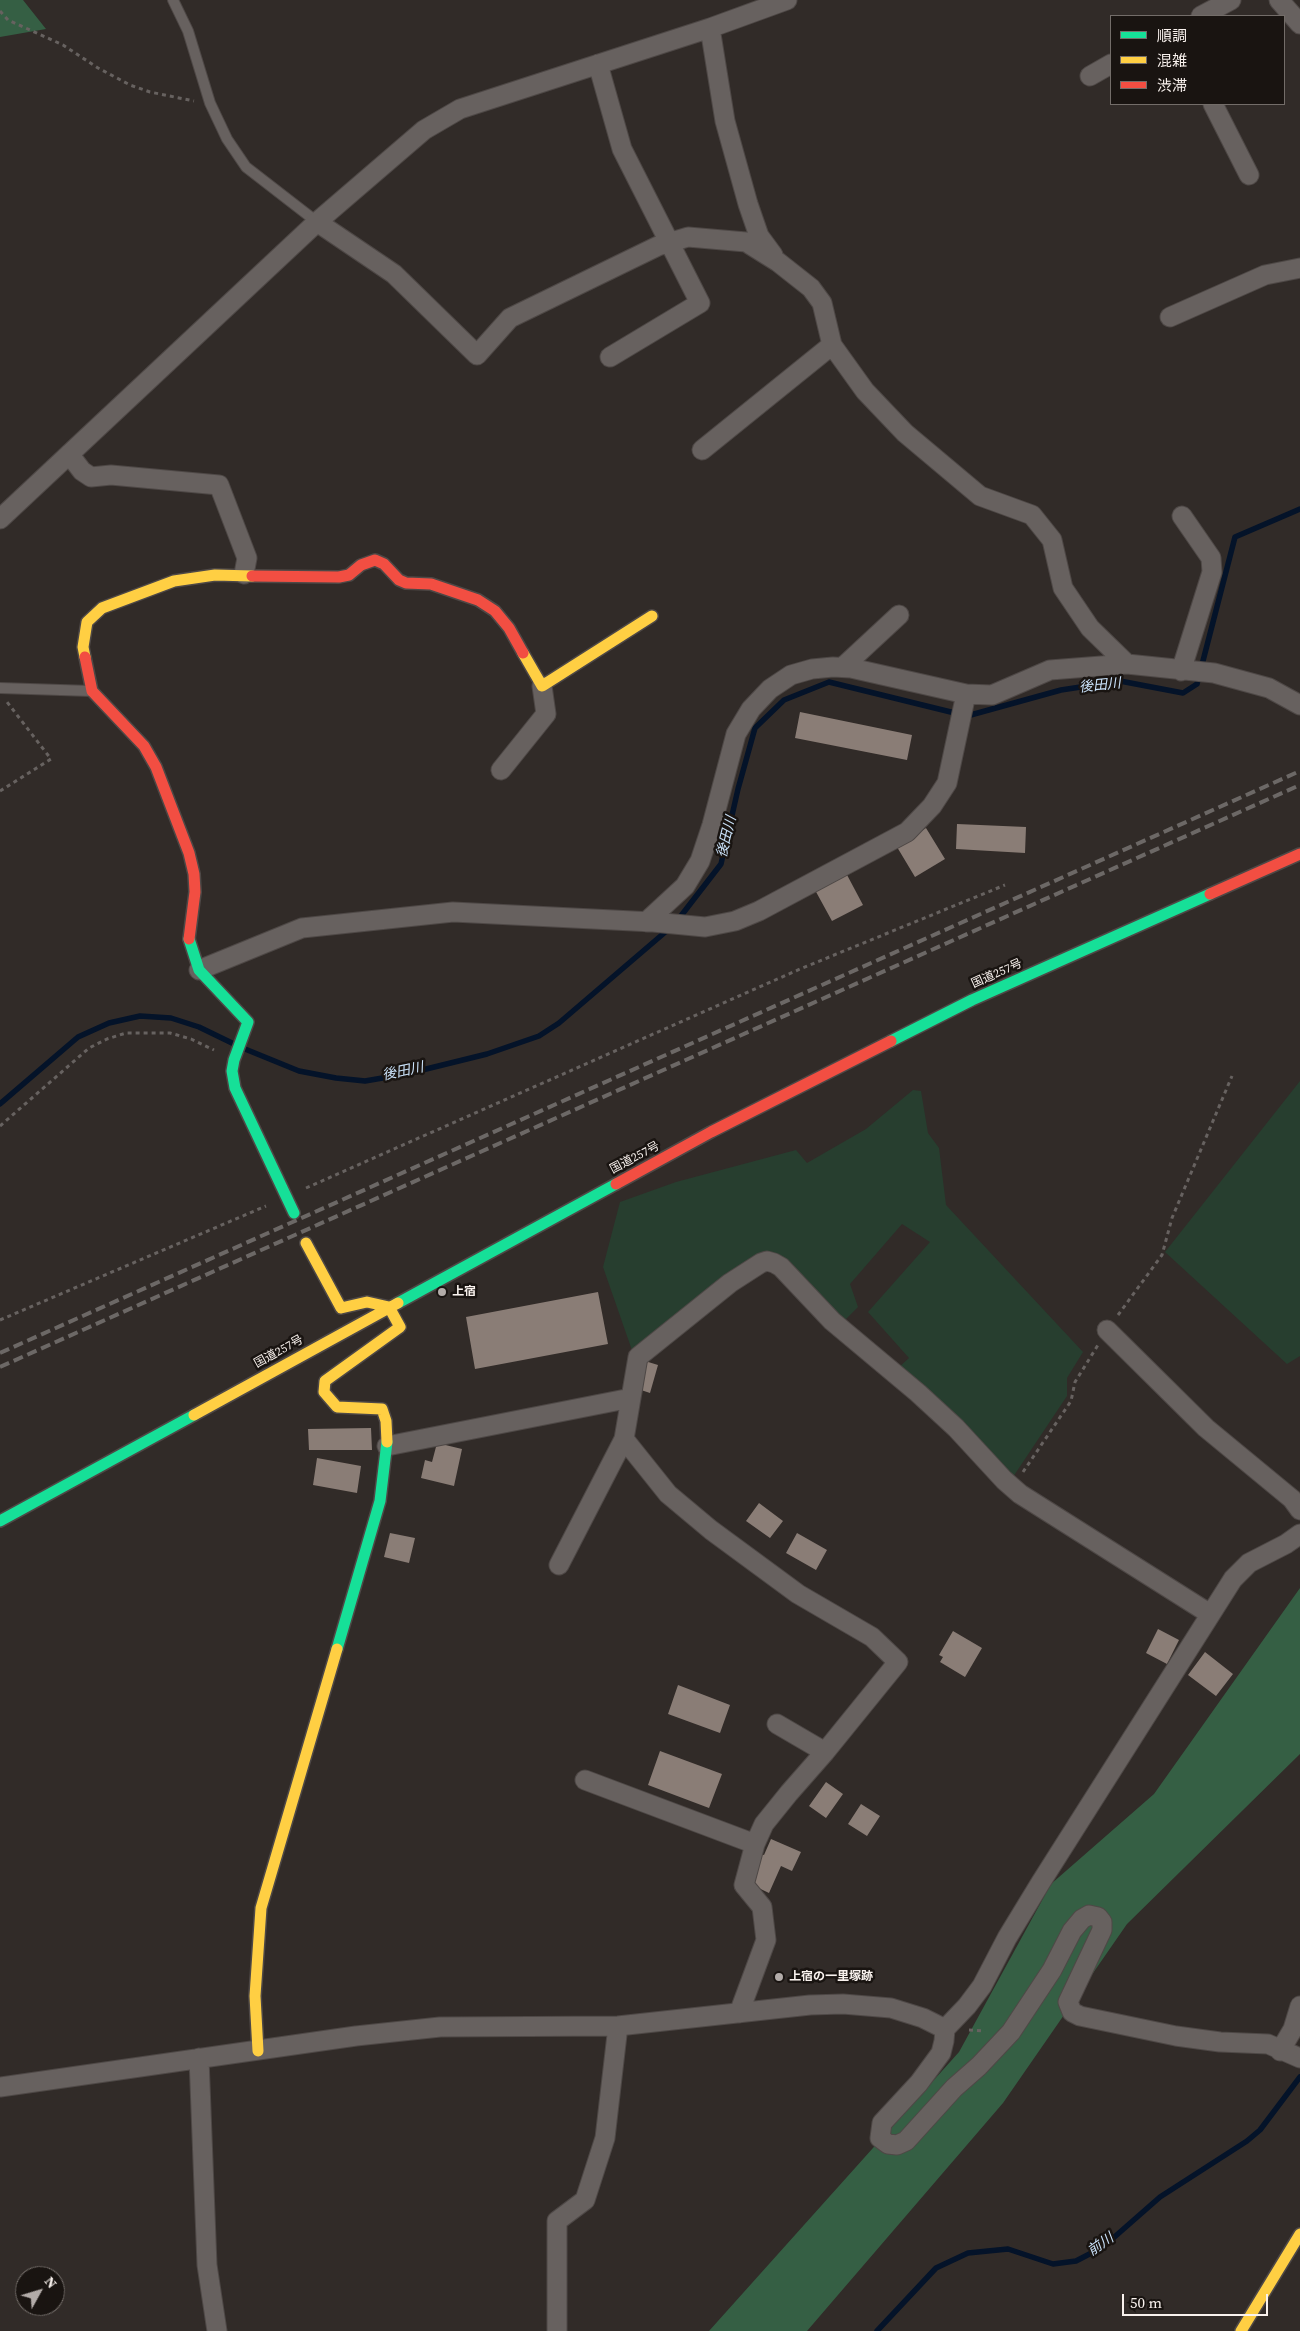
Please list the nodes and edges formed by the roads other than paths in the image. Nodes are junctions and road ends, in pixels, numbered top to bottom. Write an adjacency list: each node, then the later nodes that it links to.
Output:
1 (173, 0): 13 (lane)
2 (787, 0): 7 (street)
3 (1231, 0): 5 (street)
4 (1279, 0): 6 (street)
5 (1203, 15)
6 (1300, 24)
7 (710, 28): 8 (street); 15 (street)
8 (598, 64): 13 (street); 14 (street)
9 (1110, 65): 10 (street)
10 (1090, 76)
11 (1213, 105): 12 (street)
12 (1248, 175)
13 (317, 222): 14 (street); 21 (street)
14 (671, 242): 15 (street); 19 (street)
15 (778, 262): 18 (street)
16 (1300, 268): 17 (street)
17 (1170, 317)
18 (832, 345): 20 (street); 27 (street)
19 (610, 358)
20 (702, 450)
21 (69, 454): 23 (street); 24 (street)
22 (1182, 516): 29 (street)
23 (0, 519)
24 (244, 574): 30 (main road); 32 (main road)
25 (899, 615): 28 (street)
26 (652, 616): 30 (main road)
27 (1127, 664): 29 (street); 33 (street)
28 (843, 668): 33 (street); 37 (street)
29 (1184, 671): 34 (street)
30 (542, 686): 35 (street)
31 (1, 688): 32 (lane)
32 (92, 690): 38 (main road)
33 (966, 698): 37 (street)
34 (1300, 705)
35 (501, 770)
36 (1300, 854): 41 (main road, 国道257号)
37 (649, 922): 38 (street)
38 (199, 970): 39 (main road)
39 (294, 1213)
40 (306, 1243): 41 (main road)
41 (389, 1307): 45 (main road); 47 (main road, 国道257号)
42 (1107, 1330): 46 (street)
43 (631, 1398): 44 (street); 45 (street); 50 (street)
44 (624, 1439): 49 (street); 52 (street)
45 (387, 1446): 59 (main road)
46 (1300, 1510)
47 (0, 1521)
48 (1300, 1534): 50 (street)
49 (559, 1565)
50 (1210, 1614): 58 (street)
51 (777, 1724): 52 (street)
52 (825, 1752): 54 (street)
53 (584, 1780): 54 (street)
54 (755, 1844): 56 (street)
55 (1300, 2006): 60 (street)
56 (739, 2013): 57 (street); 58 (street)
57 (618, 2026): 59 (street); 66 (street)
58 (944, 2029): 60 (street)
59 (258, 2051): 62 (street)
60 (1280, 2051): 61 (street)
61 (1299, 2057)
62 (199, 2058): 63 (street); 65 (street)
63 (0, 2087)
64 (1300, 2234): 67 (main road)
65 (217, 2331)
66 (557, 2331)
67 (1241, 2331)

